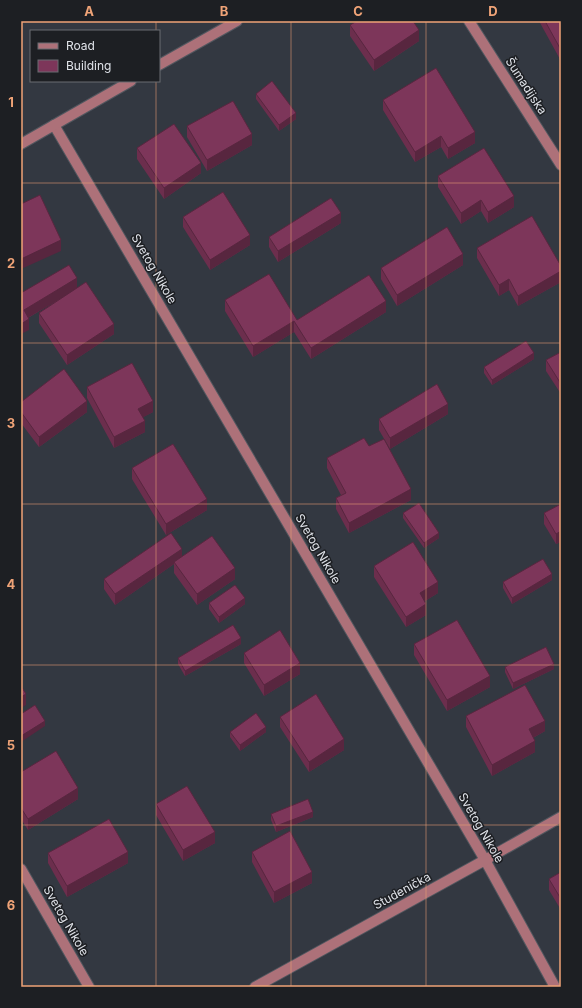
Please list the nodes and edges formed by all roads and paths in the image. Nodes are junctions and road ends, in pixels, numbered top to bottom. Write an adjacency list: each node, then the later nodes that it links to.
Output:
1 (237, 21): 3 (street)
2 (469, 21): 7 (street, Šumadijska)
3 (160, 64)
4 (130, 82): 5 (street)
5 (54, 125): 6 (street); 9 (street, Svetog Nikole)
6 (21, 144)
7 (561, 165)
8 (561, 817): 9 (street, Studenička)
9 (485, 860): 12 (street, Studenička); 13 (street, Svetog Nikole)
10 (21, 869): 11 (street, Svetog Nikole)
11 (89, 987)
12 (255, 987)
13 (555, 987)

